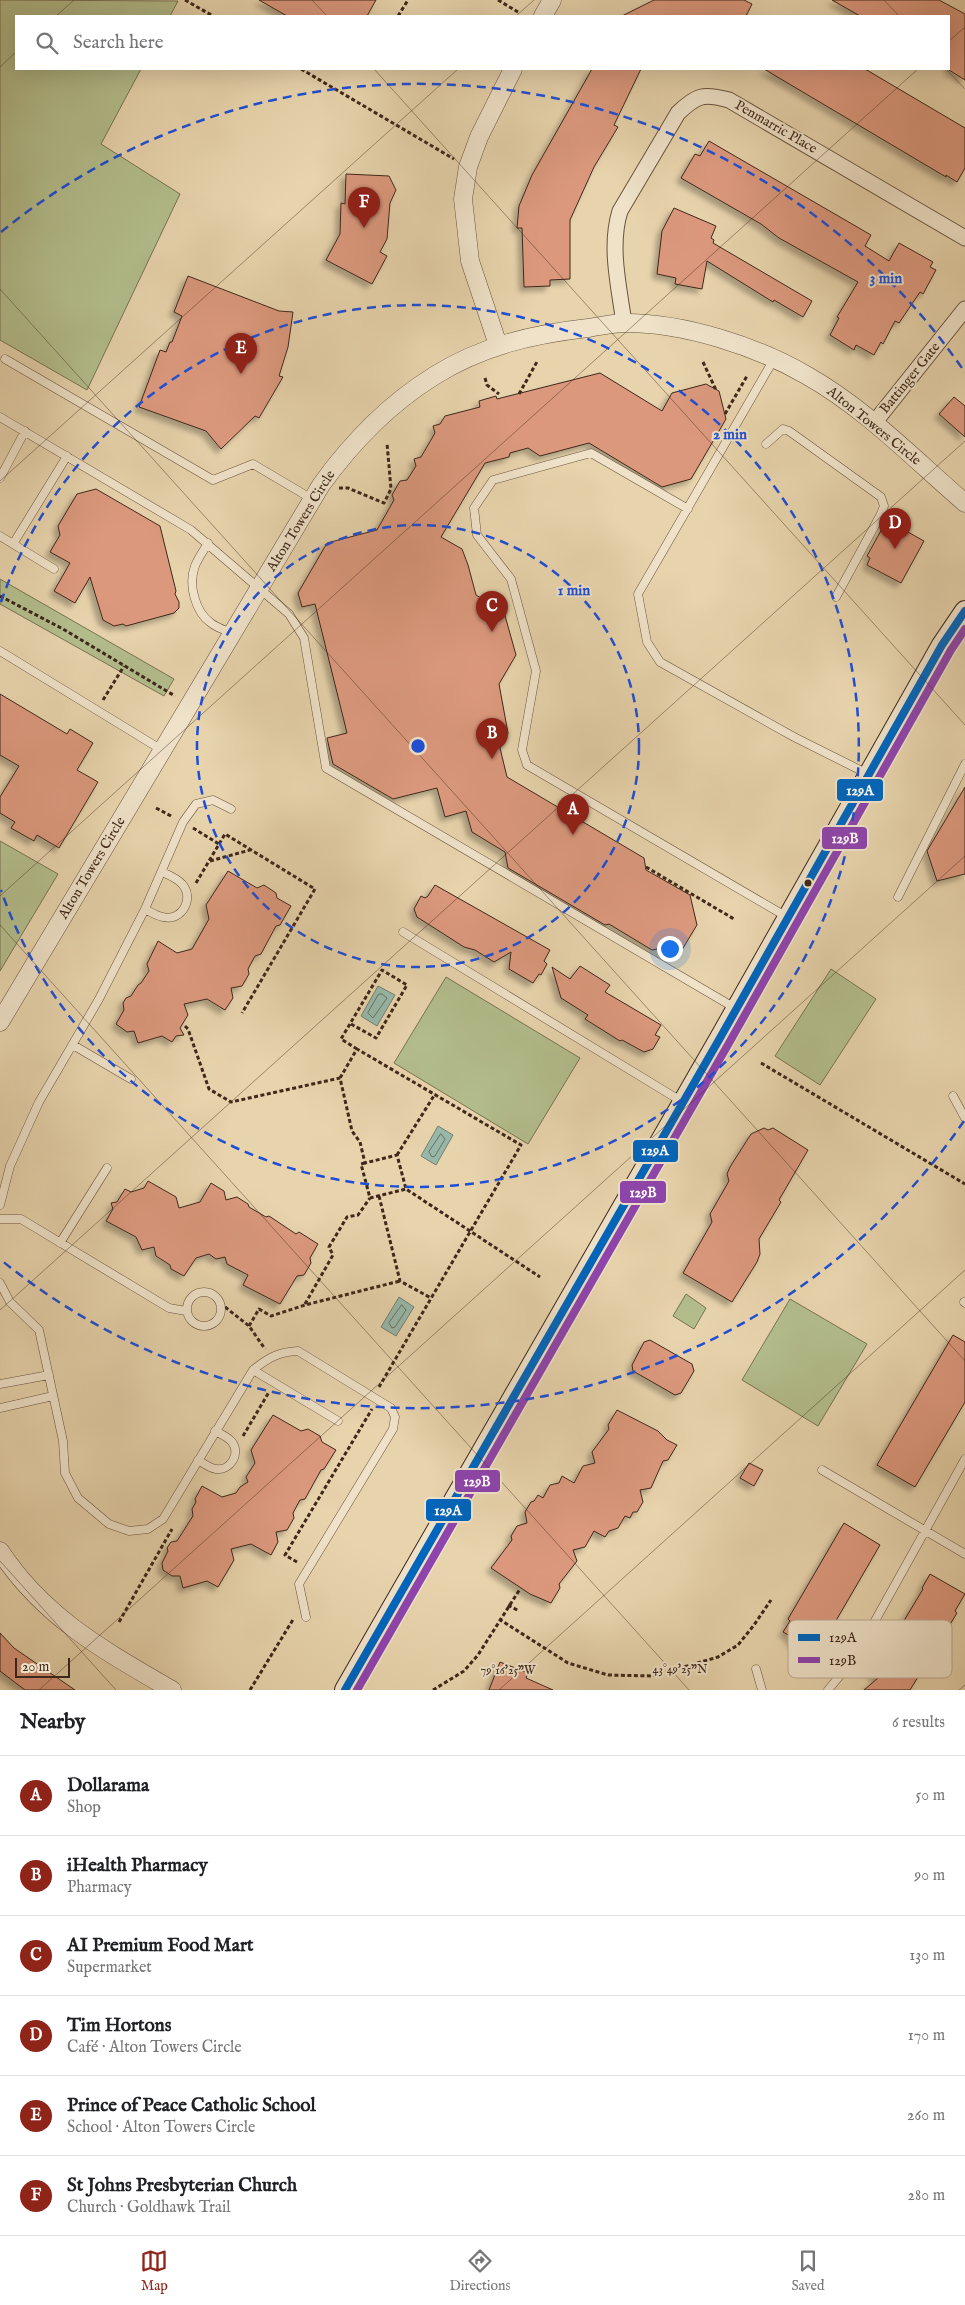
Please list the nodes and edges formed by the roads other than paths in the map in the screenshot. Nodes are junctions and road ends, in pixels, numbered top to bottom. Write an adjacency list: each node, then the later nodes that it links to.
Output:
1 (552, 0): 2 (street)
2 (544, 15)
3 (512, 70): 7 (street)
4 (965, 238): 6 (street, Penmarric Place)
5 (965, 309): 11 (street, Battinger Gate)
6 (624, 323): 7 (street, Alton Towers Circle); 9 (street, Alton Towers Circle)
7 (498, 345): 16 (street, Alton Towers Circle)
8 (5, 359): 16 (lane)
9 (774, 359): 11 (street, Alton Towers Circle); 18 (lane)
10 (0, 417): 12 (lane)
11 (874, 423): 17 (street, Alton Towers Circle)
12 (25, 431): 14 (lane); 15 (lane)
13 (766, 444): 24 (lane)
14 (67, 456): 20 (lane); 21 (lane)
15 (0, 478)
16 (312, 499): 23 (street, Alton Towers Circle)
17 (965, 503)
18 (688, 509): 30 (lane); 35 (lane)
19 (0, 536): 21 (lane)
20 (208, 543): 23 (lane); 26 (lane)
21 (13, 544): 22 (lane)
22 (54, 569)
23 (260, 589): 26 (street, Alton Towers Circle); 37 (lane)
24 (836, 597)
25 (965, 611): 30 (main road)
26 (232, 634): 28 (street, Alton Towers Circle)
27 (0, 650): 28 (lane)
28 (162, 750): 38 (street, Alton Towers Circle)
29 (965, 764): 33 (lane)
30 (868, 774): 35 (main road)
31 (231, 809): 32 (lane)
32 (162, 872): 34 (lane); 34 (lane)
33 (898, 897)
34 (145, 909): 39 (lane)
35 (787, 917): 37 (main road)
36 (403, 932): 42 (lane)
37 (735, 1008): 42 (main road)
38 (0, 1022)
39 (73, 1045): 40 (lane); 45 (lane)
40 (131, 1079)
41 (953, 1096): 43 (lane)
42 (682, 1102): 68 (main road)
43 (965, 1118)
44 (107, 1168): 47 (lane)
45 (0, 1205)
46 (0, 1219): 47 (lane)
47 (60, 1243): 49 (lane)
48 (0, 1283): 51 (lane)
49 (186, 1312): 49 (lane)
50 (253, 1370): 55 (lane); 56 (lane); 63 (lane)
51 (49, 1375): 52 (lane); 53 (lane)
52 (0, 1384)
53 (53, 1396): 54 (lane); 58 (lane)
54 (0, 1408)
55 (338, 1421)
56 (215, 1431): 58 (lane); 58 (lane)
57 (965, 1459): 60 (lane)
58 (198, 1460)
59 (822, 1470): 60 (lane)
60 (924, 1530): 62 (lane); 64 (lane)
61 (0, 1551): 67 (street)
62 (965, 1554)
63 (306, 1617)
64 (875, 1620)
65 (756, 1669): 69 (lane)
66 (838, 1678): 70 (lane)
67 (172, 1690)
68 (345, 1690)
69 (762, 1690)
70 (828, 1690)

